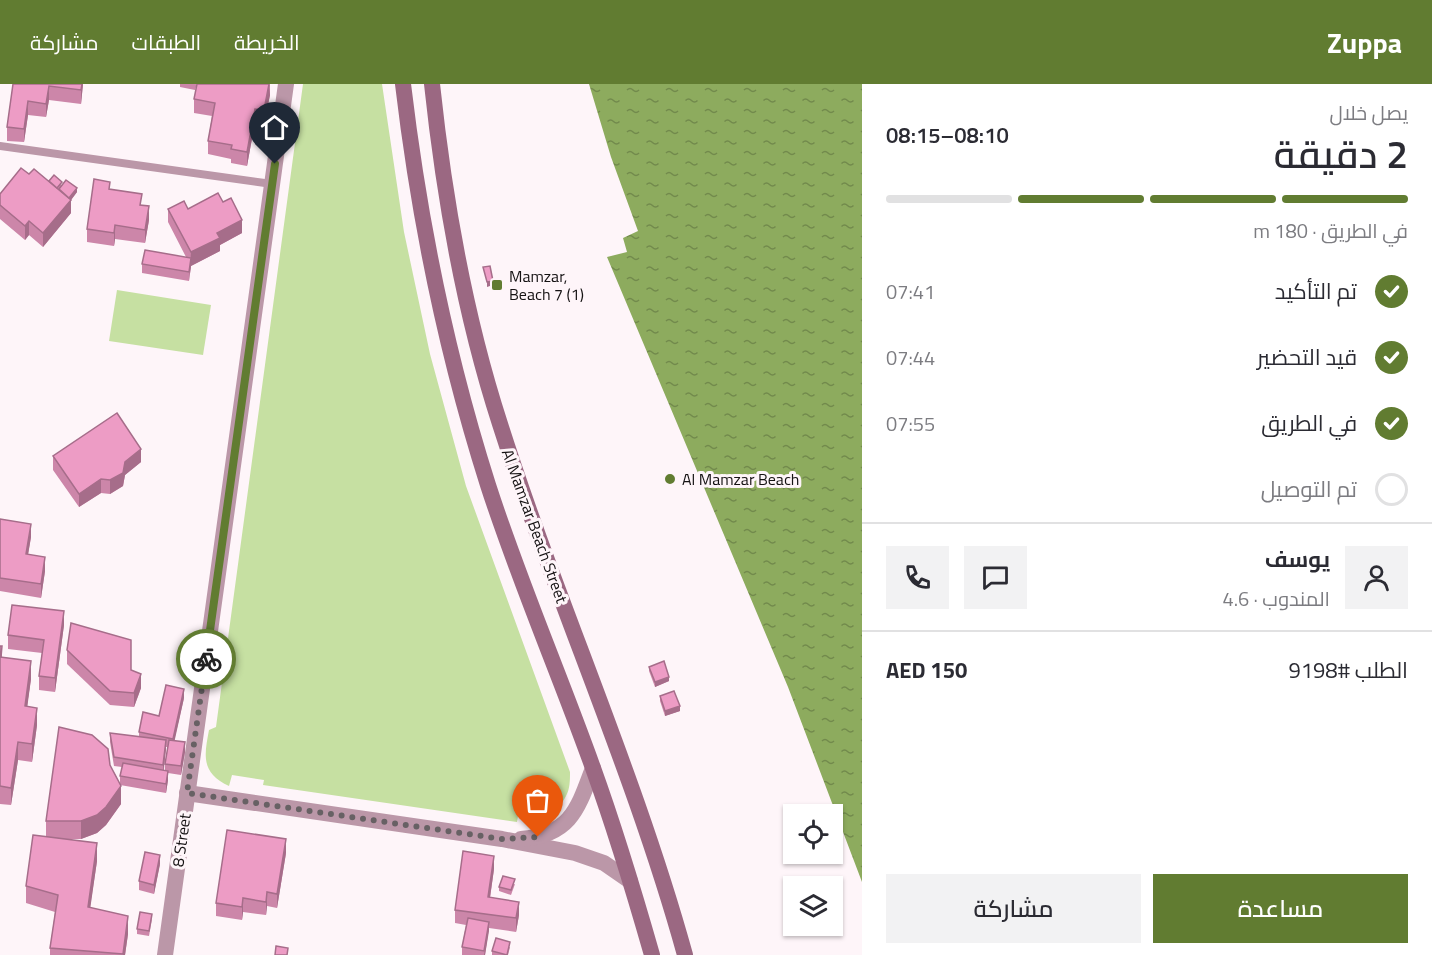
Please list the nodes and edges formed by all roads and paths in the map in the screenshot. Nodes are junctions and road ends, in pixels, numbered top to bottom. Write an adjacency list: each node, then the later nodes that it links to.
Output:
1 (286, 84): 5 (street, 8 Street)
2 (404, 84): 6 (main road, Al Mamzar Beach Street)
3 (432, 84): 12 (main road, Al Mamzar Beach Street)
4 (0, 146): 5 (lane)
5 (272, 184): 7 (street, 8 Street)
6 (593, 768): 8 (street); 9 (main road, Al Mamzar Beach Street)
7 (187, 793): 8 (street); 10 (street, 8 Street)
8 (502, 839): 9 (street)
9 (630, 881): 11 (main road, Al Mamzar Beach Street)
10 (165, 955)
11 (652, 955)
12 (685, 955)

